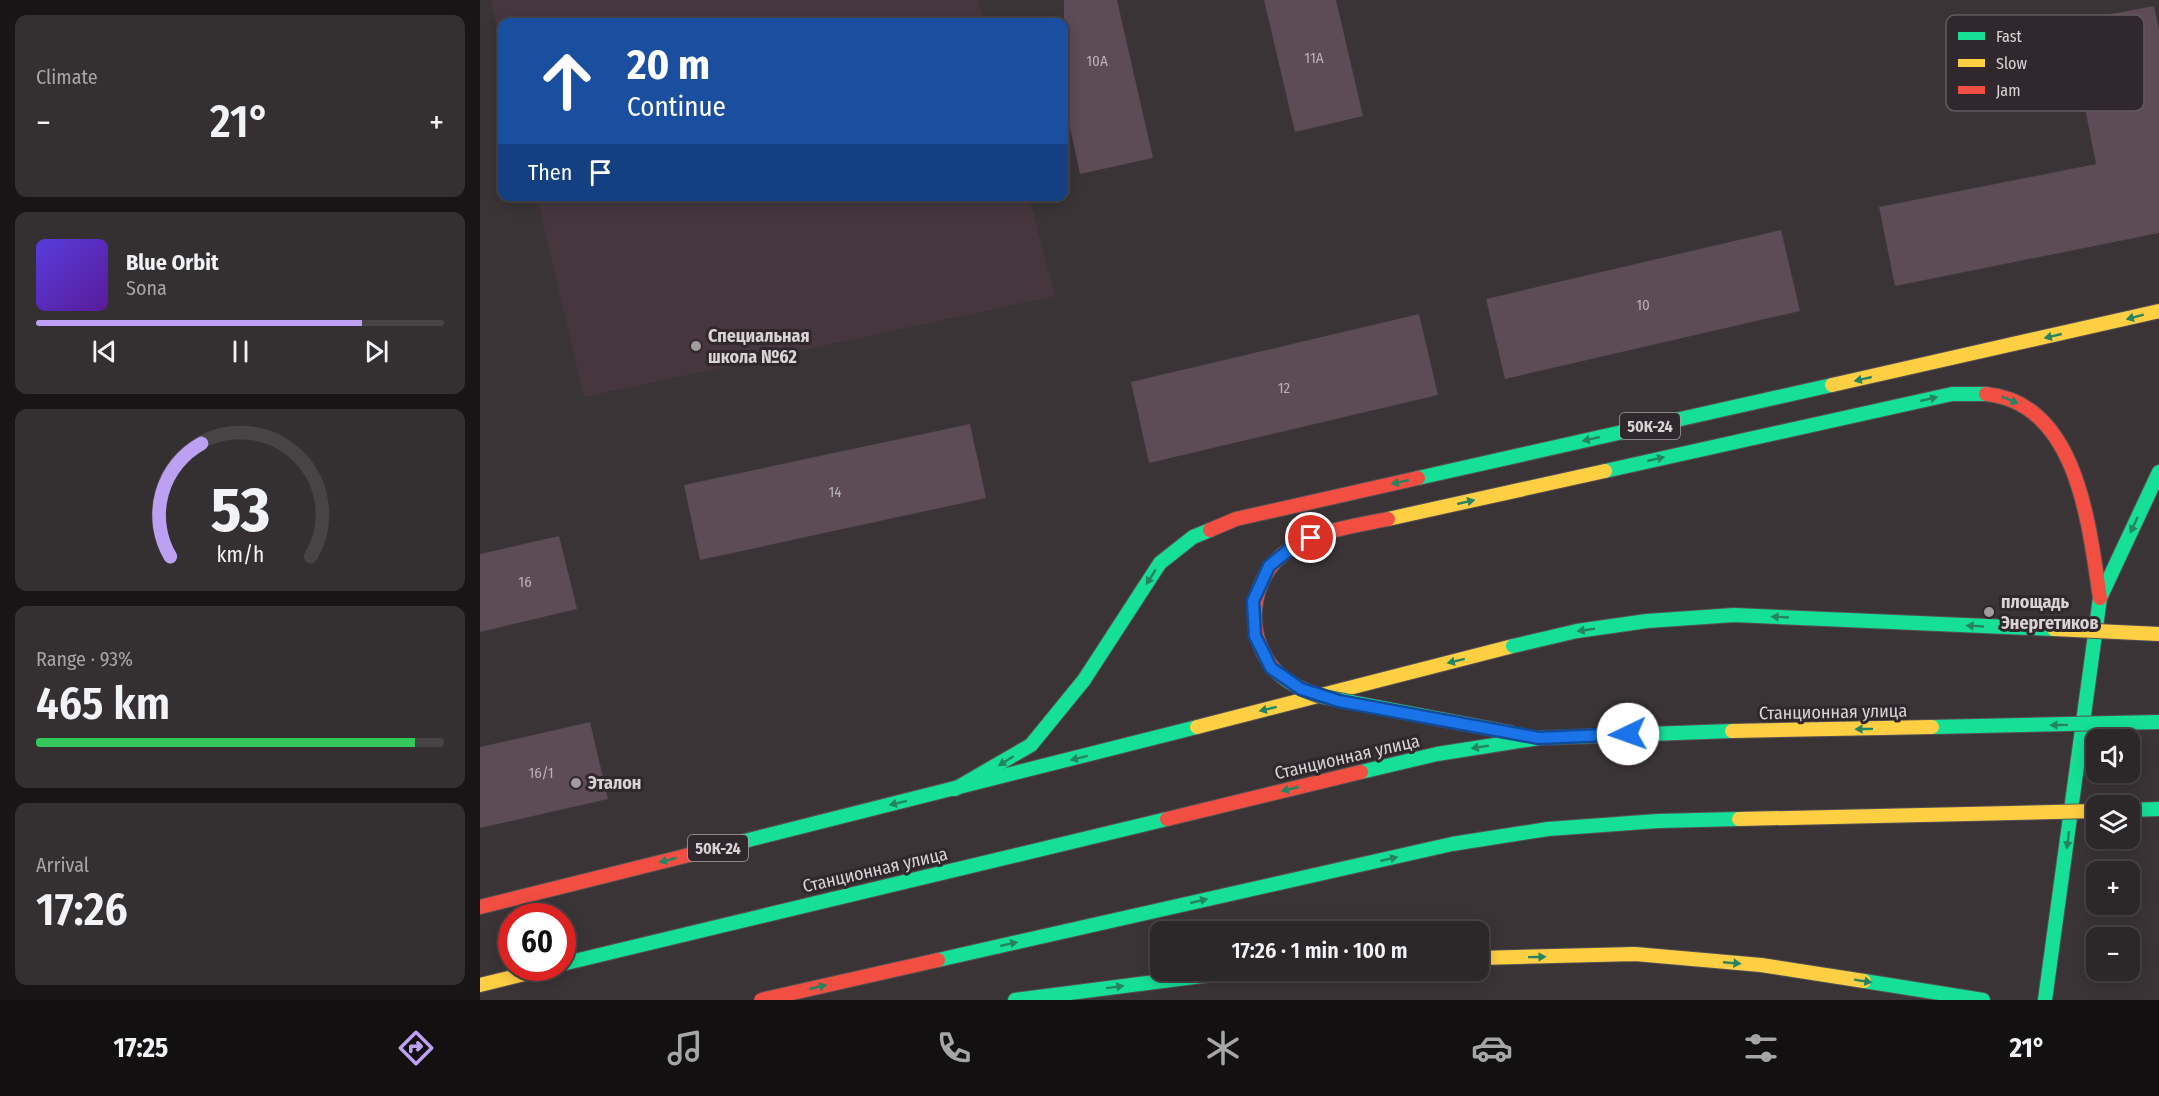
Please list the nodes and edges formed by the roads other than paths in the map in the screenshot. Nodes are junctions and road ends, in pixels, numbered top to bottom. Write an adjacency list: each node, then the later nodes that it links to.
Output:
1 (2159, 311): 7 (main road, 50К-24, one-way to 7)
2 (2159, 472): 3 (main road, one-way to 3)
3 (2100, 598): 6 (main road, one-way to 3, bridge); 20 (main road, one-way to 20)
4 (2159, 634): 7 (main road, one-way to 7, bridge)
5 (2159, 722): 6 (main road, Станционная улица, one-way to 6, bridge)
6 (1539, 738): 13 (main road, Станционная улица, one-way to 13, bridge)
7 (955, 789): 11 (main road, 50К-24, one-way to 11)
8 (2159, 809): 9 (main road)
9 (2140, 810)
10 (2086, 811): 17 (main road, one-way to 10, bridge)
11 (480, 907)
12 (1489, 958): 19 (main road, one-way to 19)
13 (576, 961)
14 (498, 981): 16 (main road)
15 (1163, 981): 18 (main road, one-way to 15)
16 (480, 985)
17 (761, 1000)
18 (1016, 1000)
19 (1983, 1000)
20 (2045, 1000)

